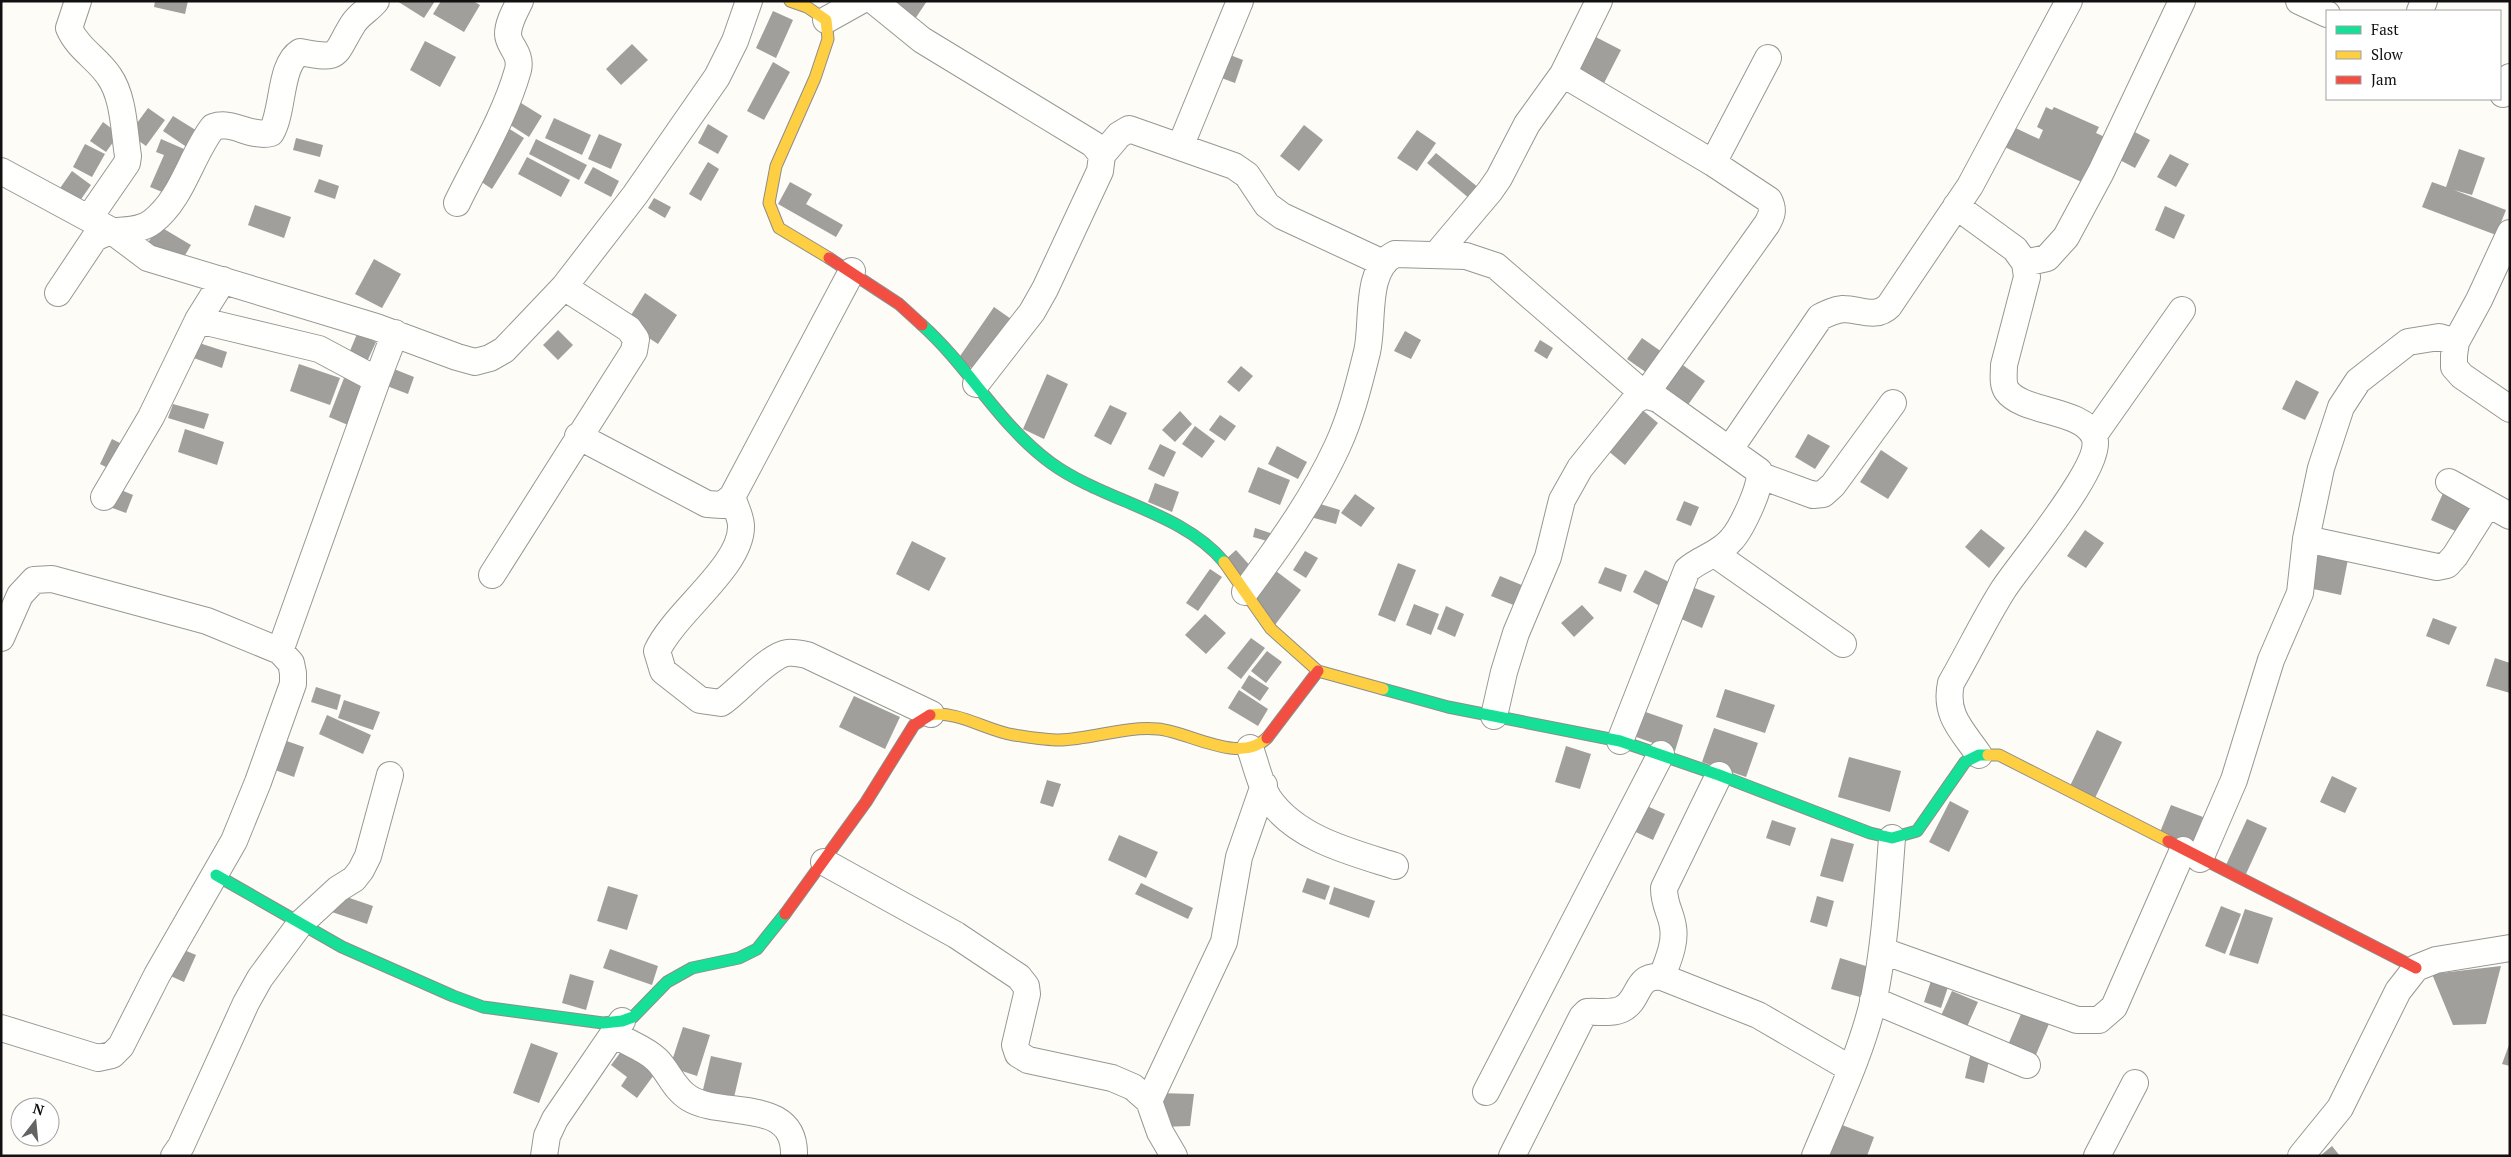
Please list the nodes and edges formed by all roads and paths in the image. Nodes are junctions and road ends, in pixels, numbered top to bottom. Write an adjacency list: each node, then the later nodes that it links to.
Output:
1 (78, 1): 23 (street)
2 (376, 1): 24 (street)
3 (520, 1): 21 (street)
4 (749, 1): 31 (street)
5 (790, 1): 14 (street)
6 (860, 1): 14 (street)
7 (874, 1): 18 (street)
8 (1240, 1): 17 (street)
9 (1600, 1): 16 (street)
10 (2069, 1): 22 (street)
11 (2182, 1): 28 (street)
12 (2299, 1): 13 (street)
13 (2326, 14)
14 (826, 20): 29 (street)
15 (1768, 58): 19 (street)
16 (1563, 74): 19 (street); 26 (street)
17 (1180, 147): 18 (street); 27 (street)
18 (1102, 155): 38 (street)
19 (1713, 163): 39 (street)
20 (1, 171): 23 (street)
21 (457, 203)
22 (1956, 206): 28 (street); 44 (street)
23 (89, 218): 24 (street)
24 (112, 231): 30 (street); 32 (street)
25 (2510, 233): 36 (street)
26 (1436, 255): 27 (street); 39 (street)
27 (1382, 263): 53 (street)
28 (2025, 263): 42 (street)
29 (852, 271): 38 (street); 48 (street)
30 (223, 280): 34 (street); 35 (street)
31 (564, 287): 35 (street); 43 (street)
32 (58, 292)
33 (2182, 310): 42 (street)
34 (198, 320): 37 (street); 47 (street)
35 (395, 334): 37 (street)
36 (2456, 342): 41 (street); 50 (street)
37 (377, 380): 56 (street)
38 (976, 384): 53 (street)
39 (1645, 395): 44 (street); 59 (street)
40 (1893, 403): 45 (street)
41 (2510, 409)
42 (2094, 435): 63 (street)
43 (578, 436): 48 (street); 52 (street)
44 (1730, 449): 45 (street)
45 (1761, 476): 51 (street)
46 (2449, 482): 49 (street)
47 (104, 497)
48 (732, 497): 58 (street)
49 (2499, 510): 50 (street)
50 (2306, 539): 68 (street)
51 (1715, 554): 55 (street); 60 (street)
52 (492, 575)
53 (1245, 592): 57 (street)
54 (1, 638): 56 (street)
55 (1842, 644)
56 (280, 650): 71 (street)
57 (1318, 671): 59 (street); 61 (street)
58 (931, 714): 61 (street); 69 (street)
59 (1494, 716): 60 (street)
60 (1620, 741): 62 (street)
61 (1250, 748): 66 (street)
62 (1661, 754): 65 (street); 83 (street)
63 (1979, 755): 67 (street); 68 (street)
64 (390, 774): 72 (street)
65 (1718, 775): 67 (street); 76 (street)
66 (1264, 786): 70 (street); 84 (street)
67 (1892, 838): 74 (street)
68 (2192, 855): 74 (street); 75 (street)
69 (824, 862): 79 (street); 84 (street)
70 (1395, 866)
71 (216, 876): 72 (street); 78 (street)
72 (300, 924): 79 (street); 85 (street)
73 (2510, 948): 75 (street)
74 (1882, 951): 77 (street)
75 (2416, 968): 92 (street)
76 (1662, 977): 81 (street); 89 (street)
77 (1873, 1000): 80 (street); 81 (street)
78 (1, 1028)
79 (618, 1028): 86 (street); 87 (street)
80 (2028, 1065)
81 (1851, 1069): 90 (street)
82 (2135, 1083): 91 (street)
83 (1486, 1092)
84 (1149, 1101): 88 (street)
85 (174, 1156)
86 (544, 1156)
87 (794, 1156)
88 (1174, 1156)
89 (1512, 1156)
90 (1815, 1156)
91 (2097, 1156)
92 (2302, 1156)

